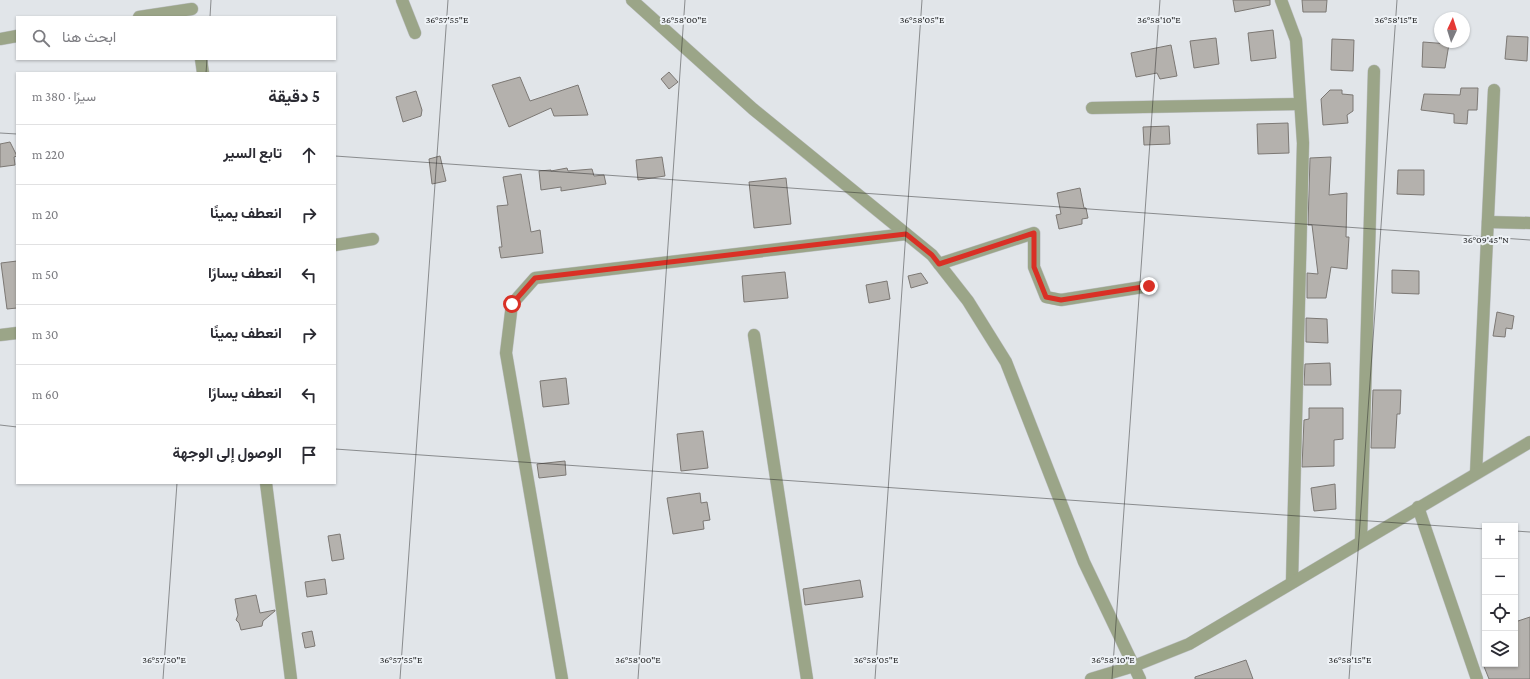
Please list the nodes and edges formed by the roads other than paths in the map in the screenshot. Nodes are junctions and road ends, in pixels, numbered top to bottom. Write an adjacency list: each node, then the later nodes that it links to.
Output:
1 (402, 0): 6 (street)
2 (632, 0): 17 (street)
3 (1281, 0): 13 (street)
4 (192, 9): 5 (street)
5 (146, 16)
6 (416, 33)
7 (16, 36): 8 (street)
8 (0, 39)
9 (201, 60): 11 (street)
10 (1374, 71): 29 (street)
11 (204, 72)
12 (1494, 90): 15 (street)
13 (1300, 104): 14 (street); 30 (street)
14 (1092, 108)
15 (1488, 222): 16 (street); 26 (street)
16 (1530, 223)
17 (906, 234): 20 (street); 33 (street)
18 (373, 239): 19 (street)
19 (336, 245)
20 (939, 264): 21 (street); 31 (street)
21 (1149, 286)
22 (16, 333): 23 (street)
23 (0, 335)
24 (754, 335): 34 (street)
25 (1530, 442): 26 (street)
26 (1476, 473): 28 (street)
27 (266, 484): 32 (street)
28 (1418, 507): 29 (street); 37 (street)
29 (1361, 542): 30 (street)
30 (1292, 582): 31 (street)
31 (1134, 666): 35 (street); 36 (street)
32 (291, 679)
33 (562, 679)
34 (807, 679)
35 (1091, 679)
36 (1140, 679)
37 (1477, 679)

